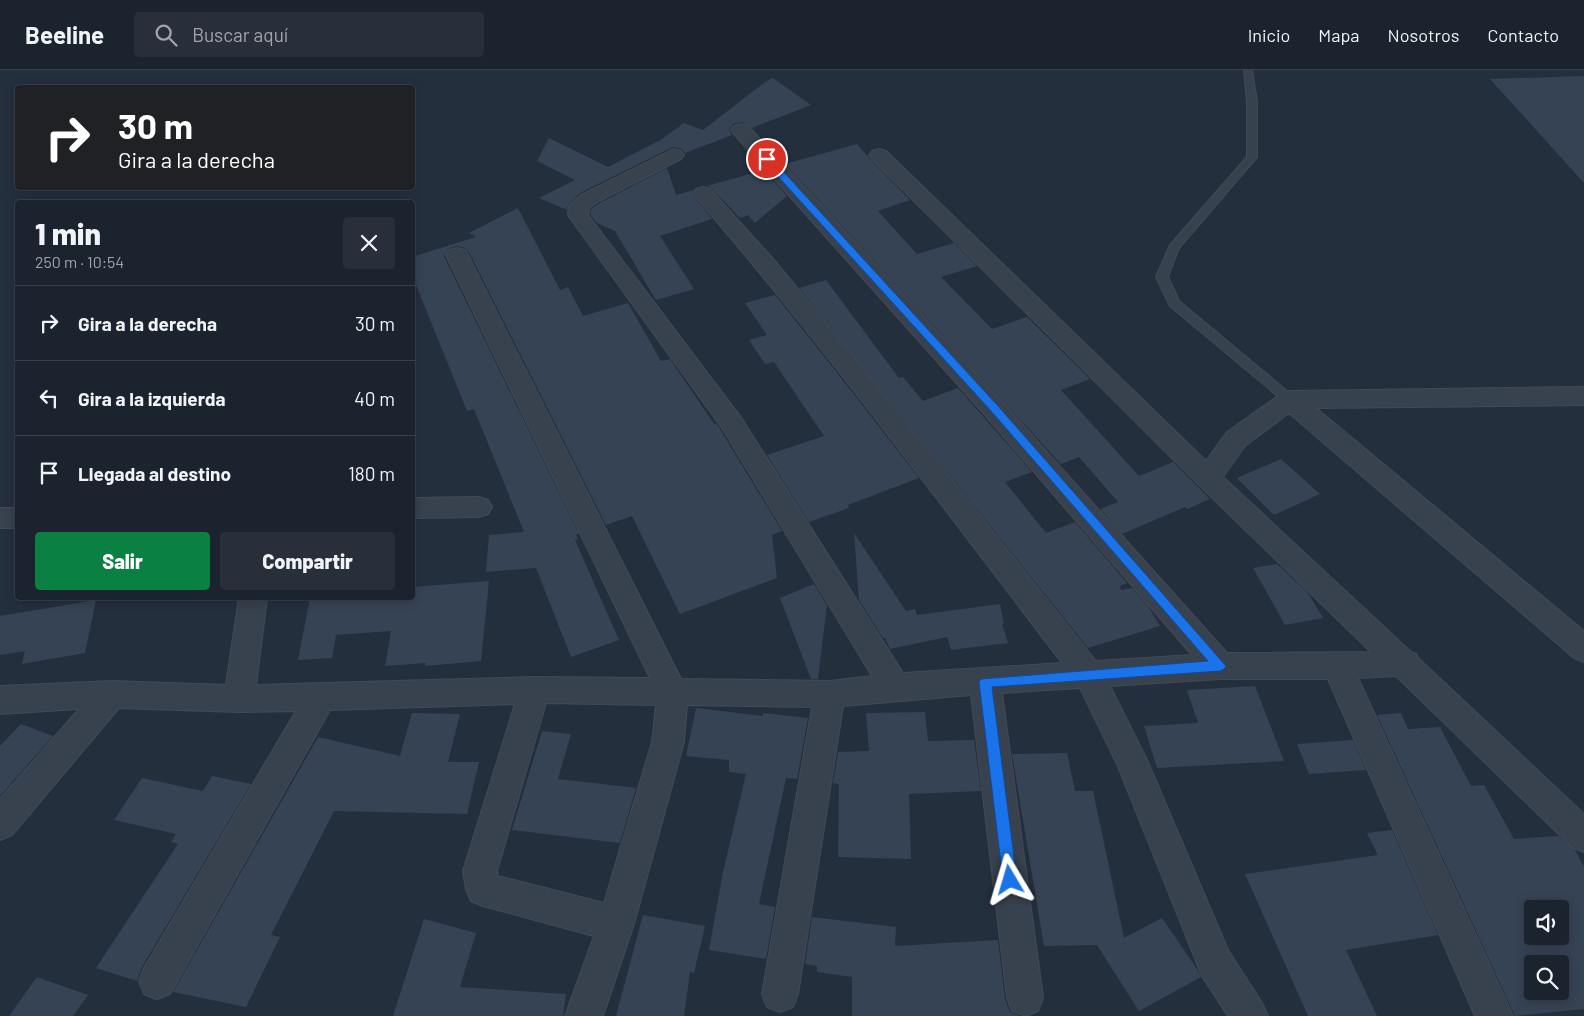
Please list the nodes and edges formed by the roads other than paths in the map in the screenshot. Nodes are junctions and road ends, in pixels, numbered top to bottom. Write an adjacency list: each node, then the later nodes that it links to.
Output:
1 (1248, 70): 8 (lane)
2 (741, 130): 17 (street)
3 (674, 155): 21 (street)
4 (879, 155): 9 (street)
5 (703, 193): 19 (street)
6 (457, 255): 23 (street)
7 (1584, 396): 8 (street)
8 (1290, 400): 9 (street); 15 (street)
9 (1208, 478): 16 (street)
10 (480, 507): 11 (street)
11 (415, 508)
12 (0, 518): 13 (street)
13 (15, 518)
14 (253, 600): 27 (street)
15 (1584, 648)
16 (1404, 663): 18 (street); 30 (street)
17 (1220, 666): 18 (street); 19 (street)
18 (1338, 666): 37 (street)
19 (1088, 674): 20 (street); 36 (street)
20 (985, 682): 21 (street); 34 (street)
21 (895, 687): 25 (street)
22 (535, 690): 23 (street); 26 (street); 31 (street)
23 (672, 693): 25 (street); 31 (street)
24 (112, 694): 27 (street); 28 (street); 29 (street)
25 (830, 694): 33 (street)
26 (322, 695): 27 (street); 32 (street)
27 (239, 699)
28 (0, 700)
29 (0, 824)
30 (1584, 836)
31 (616, 924): 35 (street)
32 (157, 981)
33 (780, 994)
34 (1025, 998)
35 (584, 1016)
36 (1249, 1016)
37 (1494, 1016)

